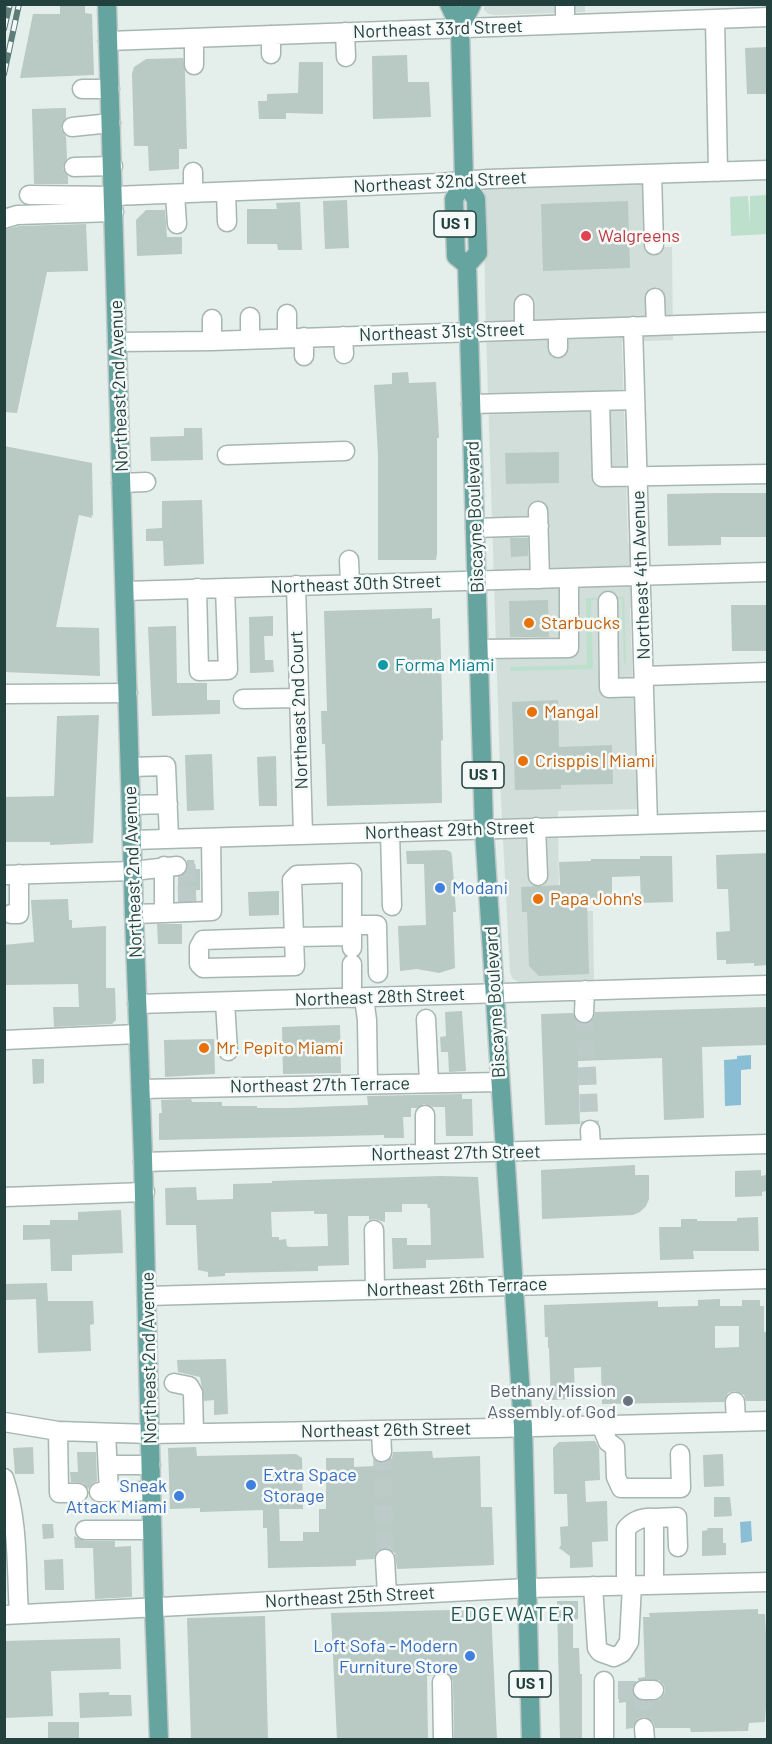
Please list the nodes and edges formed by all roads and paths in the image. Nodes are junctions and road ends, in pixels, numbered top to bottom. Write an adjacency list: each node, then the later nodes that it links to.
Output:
1 (107, 4): 13 (main road, Northeast 2nd Avenue)
2 (449, 4): 9 (main road, Biscayne Boulevard / US 1)
3 (472, 4): 9 (main road)
4 (565, 4): 8 (street)
5 (695, 12): 7 (street, Northeast 33rd Street); 8 (street, Northeast 33rd Street)
6 (766, 13): 7 (street, Northeast 33rd Street)
7 (721, 14): 25 (street)
8 (565, 24): 9 (street, Northeast 33rd Street)
9 (459, 28): 10 (street, Northeast 33rd Street); 27 (main road, Biscayne Boulevard / US 1)
10 (345, 33): 11 (street, Northeast 33rd Street); 15 (street)
11 (271, 35): 12 (street, Northeast 33rd Street); 14 (street)
12 (194, 38): 13 (street, Northeast 33rd Street); 16 (street)
13 (108, 41): 18 (main road, Northeast 2nd Avenue)
14 (271, 54)
15 (346, 57)
16 (194, 65)
17 (82, 89): 18 (street)
18 (110, 89): 19 (main road, Northeast 2nd Avenue)
19 (111, 123): 20 (street); 21 (main road, Northeast 2nd Avenue)
20 (72, 126)
21 (112, 166): 22 (street); 31 (main road, Northeast 2nd Avenue)
22 (74, 167)
23 (768, 170): 25 (street, Northeast 32nd Street)
24 (193, 172): 29 (street)
25 (718, 172): 26 (street, Northeast 32nd Street)
26 (652, 174): 27 (street, Northeast 32nd Street); 35 (street)
27 (464, 181): 28 (street, Northeast 32nd Street); 46 (main road, Biscayne Boulevard / US 1)
28 (226, 192): 29 (street, Northeast 32nd Street); 33 (street)
29 (184, 194): 31 (street, Northeast 32nd Street); 34 (street)
30 (29, 195): 31 (street)
31 (114, 204): 32 (street); 48 (main road, Northeast 2nd Avenue)
32 (4, 219)
33 (227, 222)
34 (177, 224)
35 (654, 245)
36 (655, 298): 42 (street)
37 (524, 304): 44 (street)
38 (287, 314): 47 (street)
39 (250, 317): 49 (street)
40 (212, 319): 50 (street)
41 (768, 322): 42 (street, Northeast 31st Street)
42 (656, 325): 43 (street, Northeast 31st Street)
43 (633, 326): 45 (street, Northeast 31st Street); 53 (street, Northeast 4th Avenue)
44 (524, 329): 45 (street, Northeast 31st Street); 46 (street, Northeast 31st Street)
45 (558, 329): 51 (street)
46 (469, 331): 47 (street, Northeast 31st Street); 55 (main road, Biscayne Boulevard / US 1)
47 (296, 337): 49 (street, Northeast 31st Street); 52 (street)
48 (117, 342): 50 (street, Northeast 31st Street); 61 (main road, Northeast 2nd Avenue)
49 (259, 344): 50 (street, Northeast 31st Street)
50 (219, 345)
51 (558, 348)
52 (304, 356)
53 (635, 400): 54 (street); 59 (street, Northeast 4th Avenue)
54 (600, 401): 55 (street); 59 (street)
55 (471, 404): 62 (main road, Biscayne Boulevard / US 1)
56 (345, 450): 57 (street)
57 (227, 455)
58 (768, 474): 59 (street)
59 (638, 475): 65 (street, Northeast 4th Avenue)
60 (146, 482): 61 (street)
61 (121, 483): 73 (main road, Northeast 2nd Avenue)
62 (475, 528): 67 (street); 68 (main road, Biscayne Boulevard / US 1)
63 (349, 560): 69 (street)
64 (768, 572): 65 (street, Northeast 30th Street)
65 (641, 576): 66 (street, Northeast 30th Street); 77 (street, Northeast 4th Avenue)
66 (569, 578): 67 (street, Northeast 30th Street); 75 (street)
67 (540, 579): 68 (street, Northeast 30th Street)
68 (477, 581): 69 (street, Northeast 30th Street); 75 (main road, Biscayne Boulevard / US 1)
69 (350, 584): 70 (street, Northeast 30th Street)
70 (296, 585): 72 (street, Northeast 30th Street); 80 (street, Northeast 2nd Court)
71 (196, 588): 72 (street, Northeast 30th Street); 72 (street); 73 (street, Northeast 30th Street)
72 (225, 588)
73 (125, 591): 78 (main road, Northeast 2nd Avenue)
74 (608, 601): 77 (street)
75 (479, 649): 88 (main road, Biscayne Boulevard / US 1)
76 (768, 672): 77 (street)
77 (644, 681): 86 (street, Northeast 4th Avenue)
78 (128, 693): 79 (street); 82 (main road, Northeast 2nd Avenue)
79 (4, 694)
80 (299, 698): 81 (street); 90 (street, Northeast 2nd Court)
81 (243, 699)
82 (130, 767): 83 (street); 84 (main road, Northeast 2nd Avenue)
83 (168, 804): 84 (street); 92 (street)
84 (132, 805): 93 (main road, Northeast 2nd Avenue)
85 (768, 821): 86 (street, Northeast 29th Street)
86 (648, 824): 87 (street, Northeast 29th Street)
87 (536, 827): 88 (street, Northeast 29th Street); 97 (street)
88 (484, 829): 89 (street, Northeast 29th Street); 107 (main road, Biscayne Boulevard / US 1)
89 (390, 832): 90 (street, Northeast 29th Street); 99 (street)
90 (303, 835): 91 (street, Northeast 29th Street)
91 (211, 837): 92 (street, Northeast 29th Street); 94 (street)
92 (169, 838): 93 (street, Northeast 29th Street)
93 (132, 840): 95 (main road, Northeast 2nd Avenue)
94 (188, 869): 95 (street); 98 (street); 98 (street)
95 (133, 871): 96 (street); 101 (main road, Northeast 2nd Avenue)
96 (12, 875): 100 (street)
97 (538, 876)
98 (185, 901): 101 (street)
99 (392, 906)
100 (11, 914)
101 (134, 914): 110 (main road, Northeast 2nd Avenue)
102 (294, 938): 102 (street); 103 (street); 103 (street)
103 (352, 938): 104 (street); 108 (street)
104 (378, 973)
105 (768, 985): 106 (street, Northeast 28th Street)
106 (585, 990): 107 (street, Northeast 28th Street); 111 (street)
107 (495, 993): 108 (street, Northeast 28th Street); 116 (main road, Biscayne Boulevard / US 1)
108 (358, 998): 109 (street, Northeast 28th Street); 118 (street)
109 (225, 1002): 110 (street, Northeast 28th Street); 115 (street)
110 (137, 1004): 113 (main road, Northeast 2nd Avenue)
111 (584, 1013)
112 (426, 1019): 117 (street)
113 (138, 1034): 114 (street); 119 (main road, Northeast 2nd Avenue)
114 (4, 1040)
115 (228, 1051)
116 (500, 1082): 117 (street, Northeast 27th Terrace); 124 (main road, Biscayne Boulevard / US 1)
117 (429, 1083): 118 (street, Northeast 27th Terrace)
118 (368, 1084): 119 (street, Northeast 27th Terrace)
119 (141, 1089): 126 (main road, Northeast 2nd Avenue)
120 (425, 1115): 125 (street)
121 (590, 1130): 123 (street)
122 (768, 1144): 123 (street, Northeast 27th Street)
123 (591, 1149): 124 (street, Northeast 27th Street)
124 (505, 1152): 125 (street, Northeast 27th Street); 131 (main road, Biscayne Boulevard / US 1)
125 (425, 1154): 126 (street, Northeast 27th Street)
126 (144, 1162): 127 (main road, Northeast 2nd Avenue)
127 (144, 1192): 128 (street); 133 (main road, Northeast 2nd Avenue)
128 (4, 1197)
129 (374, 1230): 132 (street)
130 (768, 1279): 131 (street, Northeast 26th Terrace)
131 (514, 1286): 132 (street, Northeast 26th Terrace); 140 (main road, Biscayne Boulevard / US 1)
132 (375, 1290): 133 (street, Northeast 26th Terrace)
133 (147, 1296): 145 (main road, Northeast 2nd Avenue)
134 (174, 1383): 144 (street)
135 (735, 1402): 138 (street)
136 (768, 1421): 138 (street, Northeast 26th Street)
137 (4, 1422): 142 (street, Northeast 26th Street)
138 (736, 1422): 139 (street, Northeast 26th Street)
139 (601, 1425): 140 (street, Northeast 26th Street); 147 (street)
140 (522, 1427): 141 (street, Northeast 26th Street); 162 (main road, Biscayne Boulevard / US 1)
141 (381, 1430): 144 (street, Northeast 26th Street); 146 (street)
142 (58, 1431): 143 (street, Northeast 26th Street); 152 (street)
143 (106, 1433): 145 (street, Northeast 26th Street); 148 (street)
144 (194, 1433): 145 (street, Northeast 26th Street)
145 (150, 1434): 149 (main road, Northeast 2nd Avenue)
146 (382, 1452)
147 (680, 1454)
148 (108, 1465): 149 (street); 151 (street)
149 (151, 1466): 151 (main road, Northeast 2nd Avenue)
150 (4, 1478): 165 (street)
151 (152, 1491): 155 (main road, Northeast 2nd Avenue)
152 (78, 1493)
153 (654, 1518): 156 (street); 159 (street); 161 (street)
154 (85, 1530): 155 (street)
155 (152, 1530): 164 (main road, Northeast 2nd Avenue)
156 (678, 1547)
157 (385, 1559): 163 (street)
158 (768, 1582): 159 (street, Northeast 25th Street)
159 (654, 1585): 161 (street, Northeast 25th Street)
160 (593, 1586): 161 (street, Northeast 25th Street); 161 (street); 162 (street, Northeast 25th Street)
161 (629, 1586)
162 (528, 1588): 163 (street, Northeast 25th Street); 170 (main road, Biscayne Boulevard / US 1)
163 (387, 1595): 164 (street, Northeast 25th Street)
164 (154, 1607): 165 (street, Northeast 25th Street); 168 (main road, Northeast 2nd Avenue)
165 (11, 1615)
166 (442, 1682): 169 (street)
167 (609, 1687): 171 (street)
168 (159, 1740)
169 (443, 1740)
170 (531, 1740)
171 (604, 1740)

